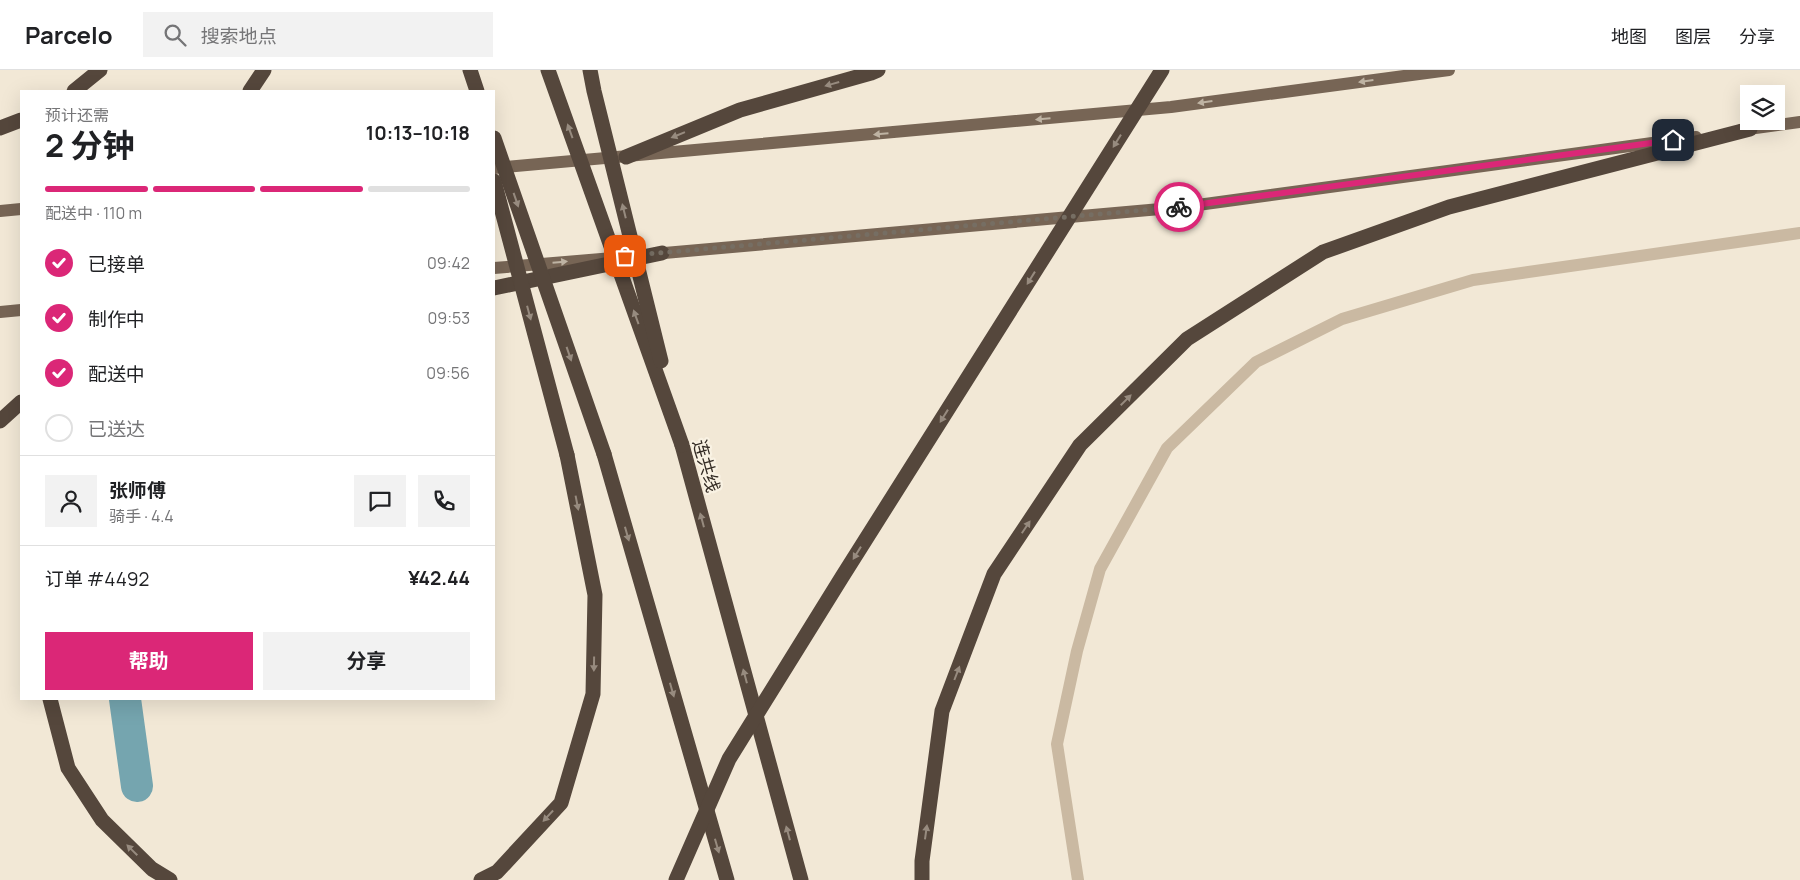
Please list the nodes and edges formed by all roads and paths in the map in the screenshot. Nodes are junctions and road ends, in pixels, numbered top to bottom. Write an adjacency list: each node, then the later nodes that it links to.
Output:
1 (100, 70): 10 (highway)
2 (264, 70): 11 (highway)
3 (464, 70): 12 (highway)
4 (470, 70): 13 (highway)
5 (548, 70): 34 (highway, 连共线, one-way to 5, bridge)
6 (590, 70): 34 (highway, one-way to 6, bridge)
7 (878, 70): 21 (highway, one-way to 21)
8 (1162, 70): 38 (highway, one-way to 38, bridge)
9 (1449, 70): 21 (main road, one-way to 21)
10 (75, 90)
11 (251, 90)
12 (470, 90)
13 (478, 90)
14 (20, 120): 17 (highway)
15 (1800, 122): 16 (main road)
16 (1785, 124)
17 (0, 128)
18 (1743, 130): 27 (main road)
19 (1746, 130): 41 (highway, one-way to 19)
20 (495, 141): 39 (highway, one-way to 39, bridge)
21 (626, 157): 22 (main road)
22 (495, 168)
23 (495, 185): 37 (highway, one-way to 37, bridge)
24 (20, 210): 25 (main road)
25 (0, 211)
26 (1800, 233): 42 (street)
27 (662, 253): 28 (main road, one-way to 27); 29 (highway)
28 (495, 268)
29 (495, 288)
30 (20, 310): 31 (main road)
31 (0, 312)
32 (20, 403): 33 (highway)
33 (0, 421)
34 (682, 445): 40 (highway, 连共线, one-way to 34)
35 (50, 700): 36 (highway, one-way to 35)
36 (170, 880)
37 (481, 880)
38 (676, 880)
39 (727, 880)
40 (801, 880)
41 (922, 880)
42 (1078, 880)

